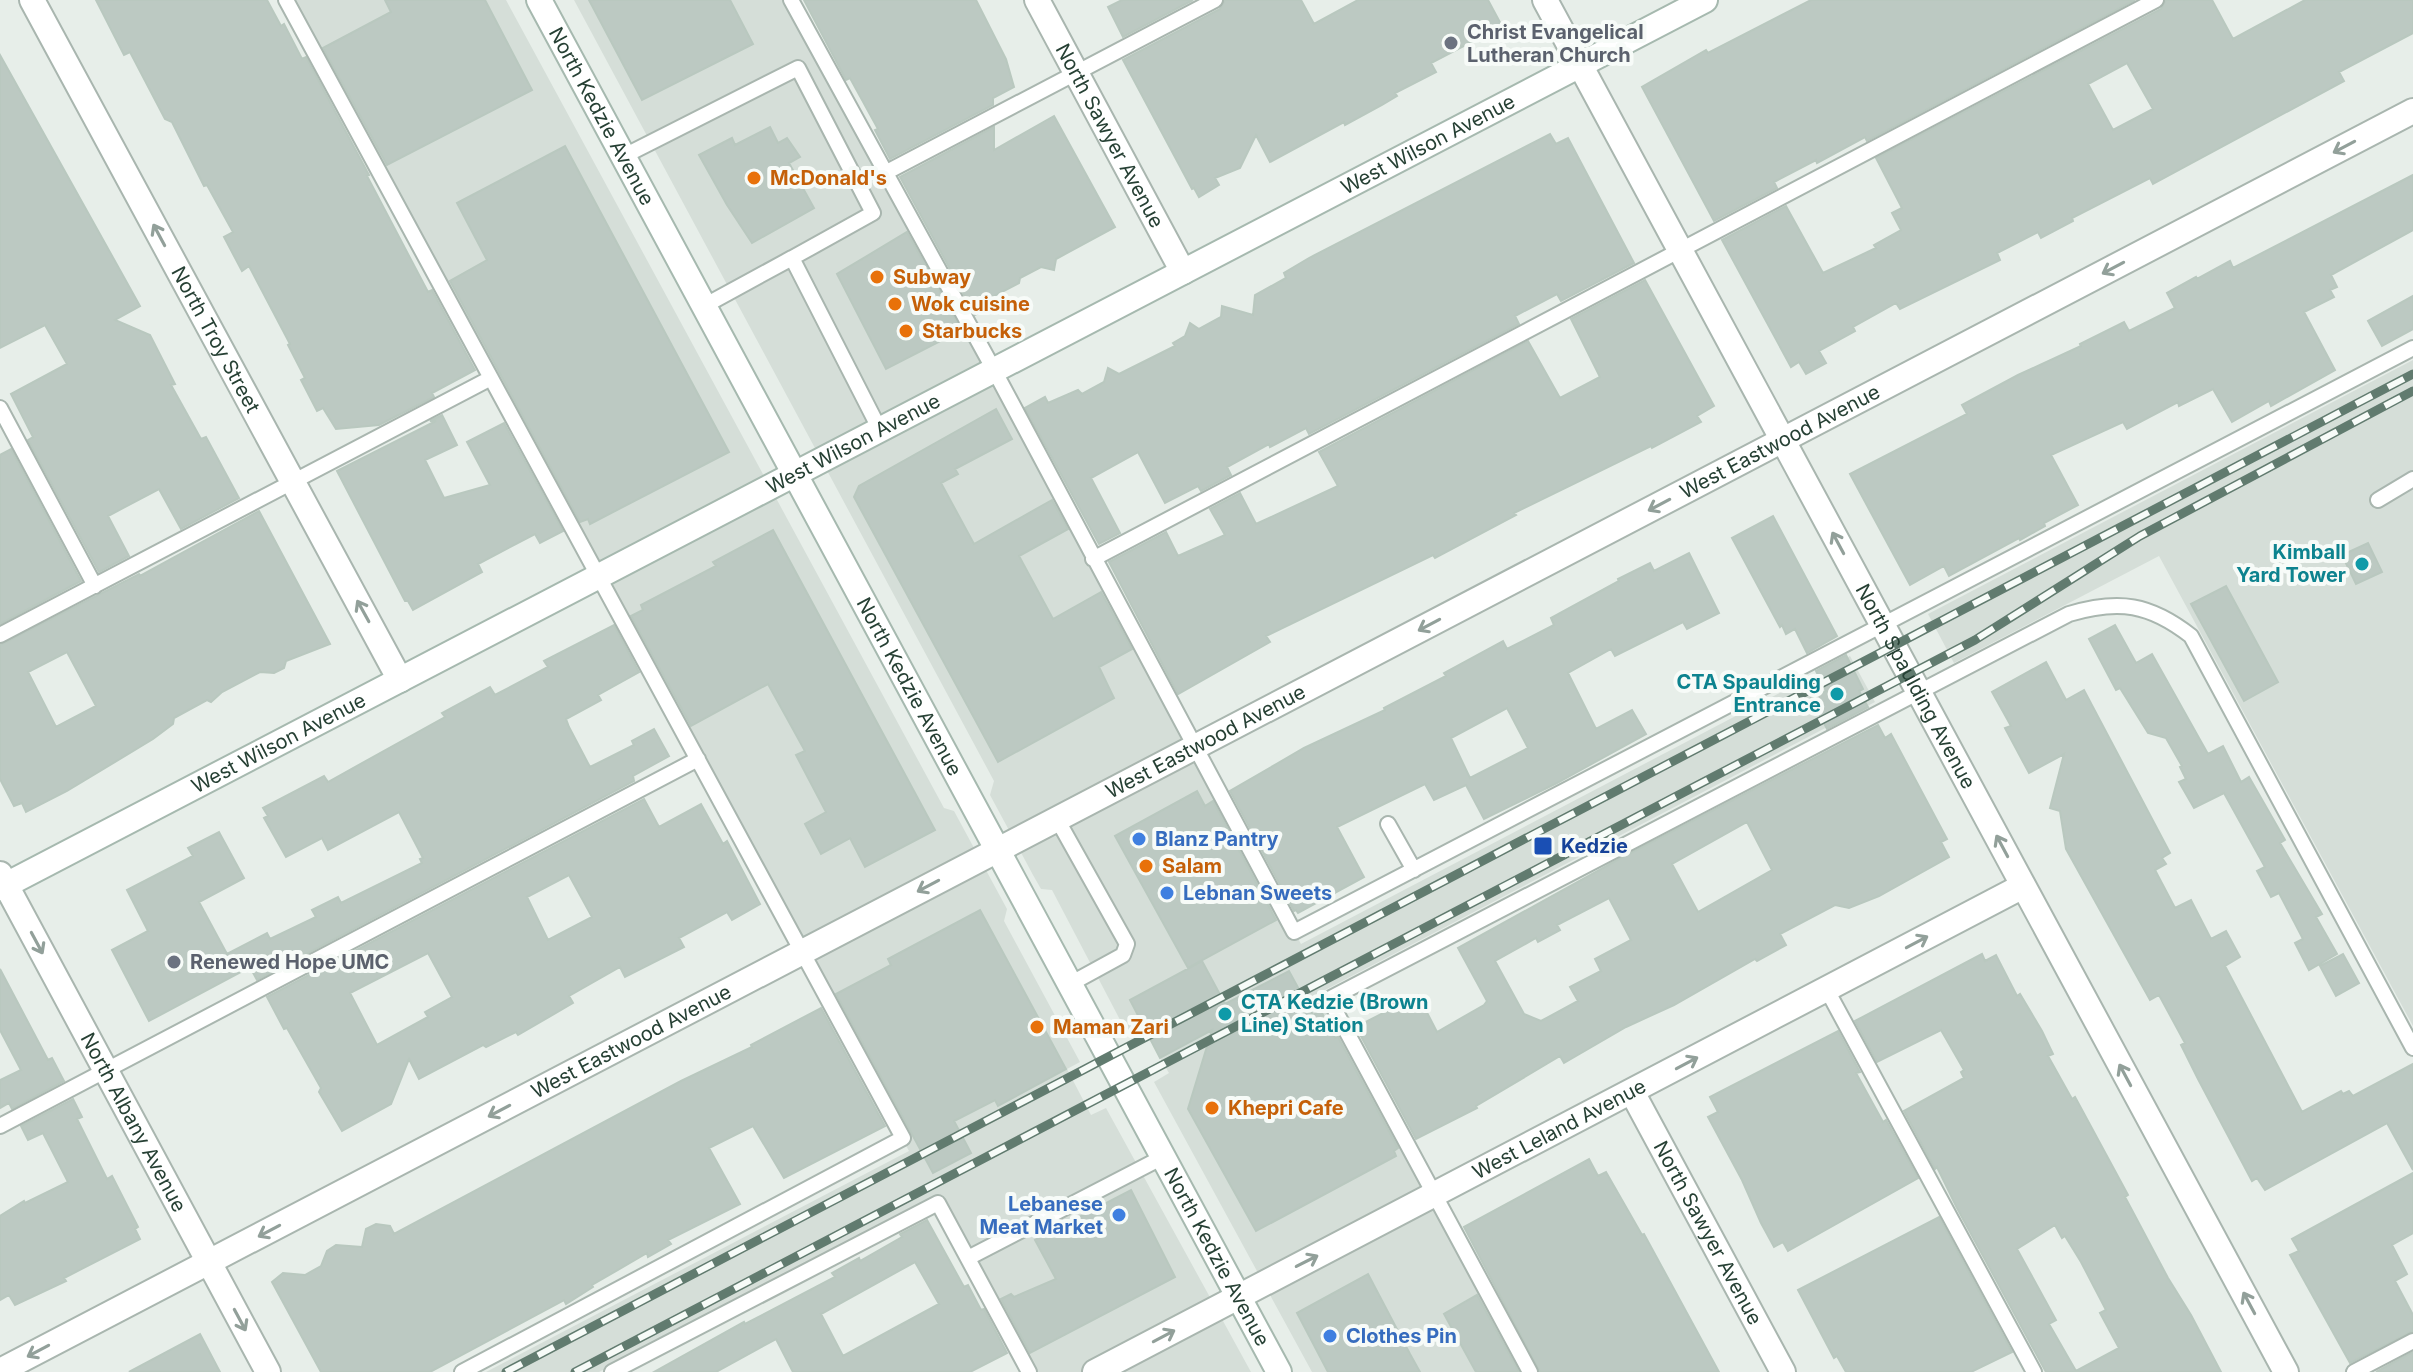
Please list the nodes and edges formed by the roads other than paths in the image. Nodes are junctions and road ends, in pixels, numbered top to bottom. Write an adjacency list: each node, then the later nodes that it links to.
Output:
1 (32, 0): 27 (street, North Troy Street, one-way to 1)
2 (286, 0): 21 (lane)
3 (539, 0): 13 (street, North Kedzie Avenue)
4 (791, 0): 14 (lane)
5 (1037, 0): 11 (street, North Sawyer Avenue)
6 (1215, 0): 11 (lane)
7 (1545, 0): 10 (street, North Spaulding Avenue)
8 (1705, 0): 10 (street, West Wilson Avenue)
9 (2156, 0): 15 (lane)
10 (1580, 65): 15 (street, North Spaulding Avenue); 17 (street, West Wilson Avenue)
11 (1076, 73): 14 (lane); 17 (street, North Sawyer Avenue)
12 (2413, 111): 24 (street, West Eastwood Avenue, one-way to 24)
13 (624, 156): 16 (lane); 18 (street, North Kedzie Avenue)
14 (885, 173): 20 (lane)
15 (1679, 249): 24 (street, North Spaulding Avenue); 29 (lane)
16 (792, 258): 18 (lane); 23 (lane)
17 (1183, 272): 20 (street, West Wilson Avenue)
18 (704, 306): 25 (street, North Kedzie Avenue)
19 (2413, 348): 32 (lane)
20 (994, 370): 23 (street, West Wilson Avenue); 29 (lane)
21 (491, 378): 27 (lane); 30 (lane)
22 (0, 408): 31 (lane)
23 (880, 430): 25 (street, West Wilson Avenue)
24 (1782, 440): 32 (street, North Spaulding Avenue, one-way to 24); 36 (street, West Eastwood Avenue, one-way to 36)
25 (794, 475): 30 (street, West Wilson Avenue); 40 (street, North Kedzie Avenue)
26 (2413, 479): 28 (lane)
27 (292, 482): 31 (lane); 34 (street, North Troy Street, one-way to 27)
28 (2378, 500)
29 (1093, 559): 36 (lane)
30 (599, 576): 34 (street, West Wilson Avenue); 37 (lane)
31 (95, 586): 33 (lane)
32 (1882, 625): 35 (street, North Spaulding Avenue); 41 (lane)
33 (0, 635)
34 (400, 680): 42 (street, West Wilson Avenue)
35 (1918, 691): 43 (street, North Spaulding Avenue, one-way to 35); 47 (lane); 52 (lane)
36 (1195, 747): 38 (street, West Eastwood Avenue); 41 (lane)
37 (698, 759): 44 (lane); 48 (lane)
38 (1057, 819): 40 (street, West Eastwood Avenue); 45 (lane)
39 (1388, 824): 41 (lane)
40 (997, 850): 44 (street, West Eastwood Avenue, one-way to 44); 45 (street, North Kedzie Avenue)
41 (1414, 870)
42 (2, 882): 48 (street, North Albany Avenue, one-way to 48)
43 (2023, 886): 46 (street, West Leland Avenue, one-way to 43); 67 (street, North Spaulding Avenue, one-way to 43)
44 (802, 952): 54 (street, West Eastwood Avenue, one-way to 54); 59 (lane)
45 (1070, 984): 51 (street, North Kedzie Avenue)
46 (1827, 990): 49 (street, West Leland Avenue, one-way to 46); 66 (lane)
47 (2413, 1048)
48 (106, 1070): 50 (lane); 54 (street, North Albany Avenue)
49 (1632, 1092): 52 (street, West Leland Avenue); 65 (street, North Sawyer Avenue)
50 (0, 1126)
51 (1163, 1157): 53 (lane); 55 (street, North Kedzie Avenue)
52 (1435, 1195): 55 (street, West Leland Avenue, one-way to 52); 64 (lane)
53 (968, 1258): 60 (lane); 61 (lane)
54 (209, 1262): 57 (street, West Eastwood Avenue, one-way to 57); 58 (street, North Albany Avenue, one-way to 58)
55 (1238, 1297): 62 (street, West Leland Avenue, one-way to 55); 63 (street, North Kedzie Avenue)
56 (2413, 1341): 68 (lane)
57 (0, 1371)
58 (268, 1372)
59 (462, 1372)
60 (612, 1372)
61 (1029, 1372)
62 (1095, 1372)
63 (1279, 1372)
64 (1530, 1372)
65 (1783, 1372)
66 (2034, 1372)
67 (2286, 1372)
68 (2354, 1372)

